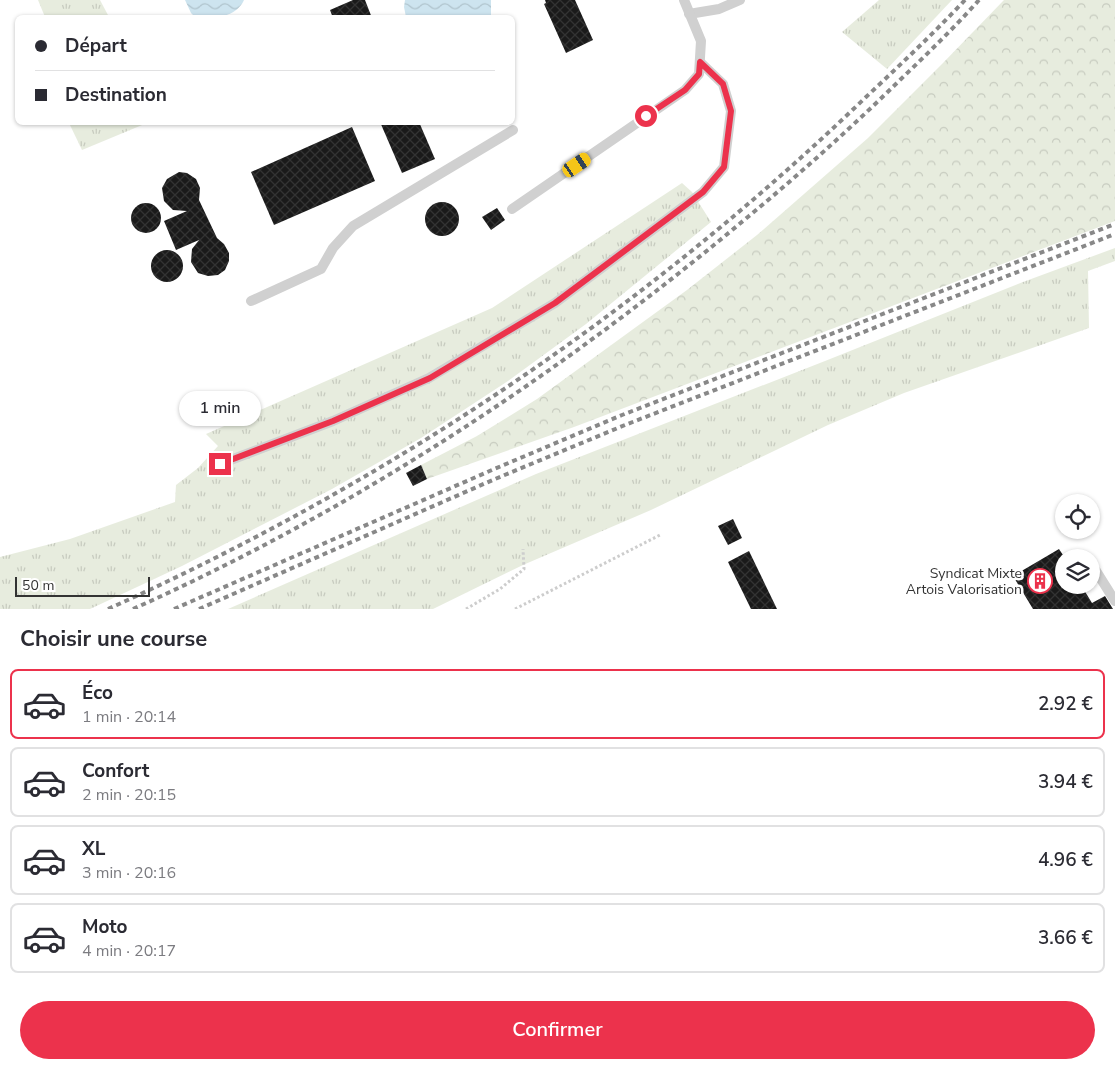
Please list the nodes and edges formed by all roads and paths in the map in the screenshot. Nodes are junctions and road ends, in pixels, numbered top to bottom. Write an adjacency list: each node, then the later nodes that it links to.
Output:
1 (684, 0): 3 (lane)
2 (740, 0): 3 (lane)
3 (690, 14): 4 (lane)
4 (700, 62): 6 (lane); 8 (lane)
5 (512, 130): 7 (lane)
6 (512, 209)
7 (251, 301)
8 (220, 464)
9 (660, 535): 14 (path)
10 (523, 549): 13 (path)
11 (1100, 577): 12 (lane)
12 (1115, 601)
13 (466, 609)
14 (515, 609)

